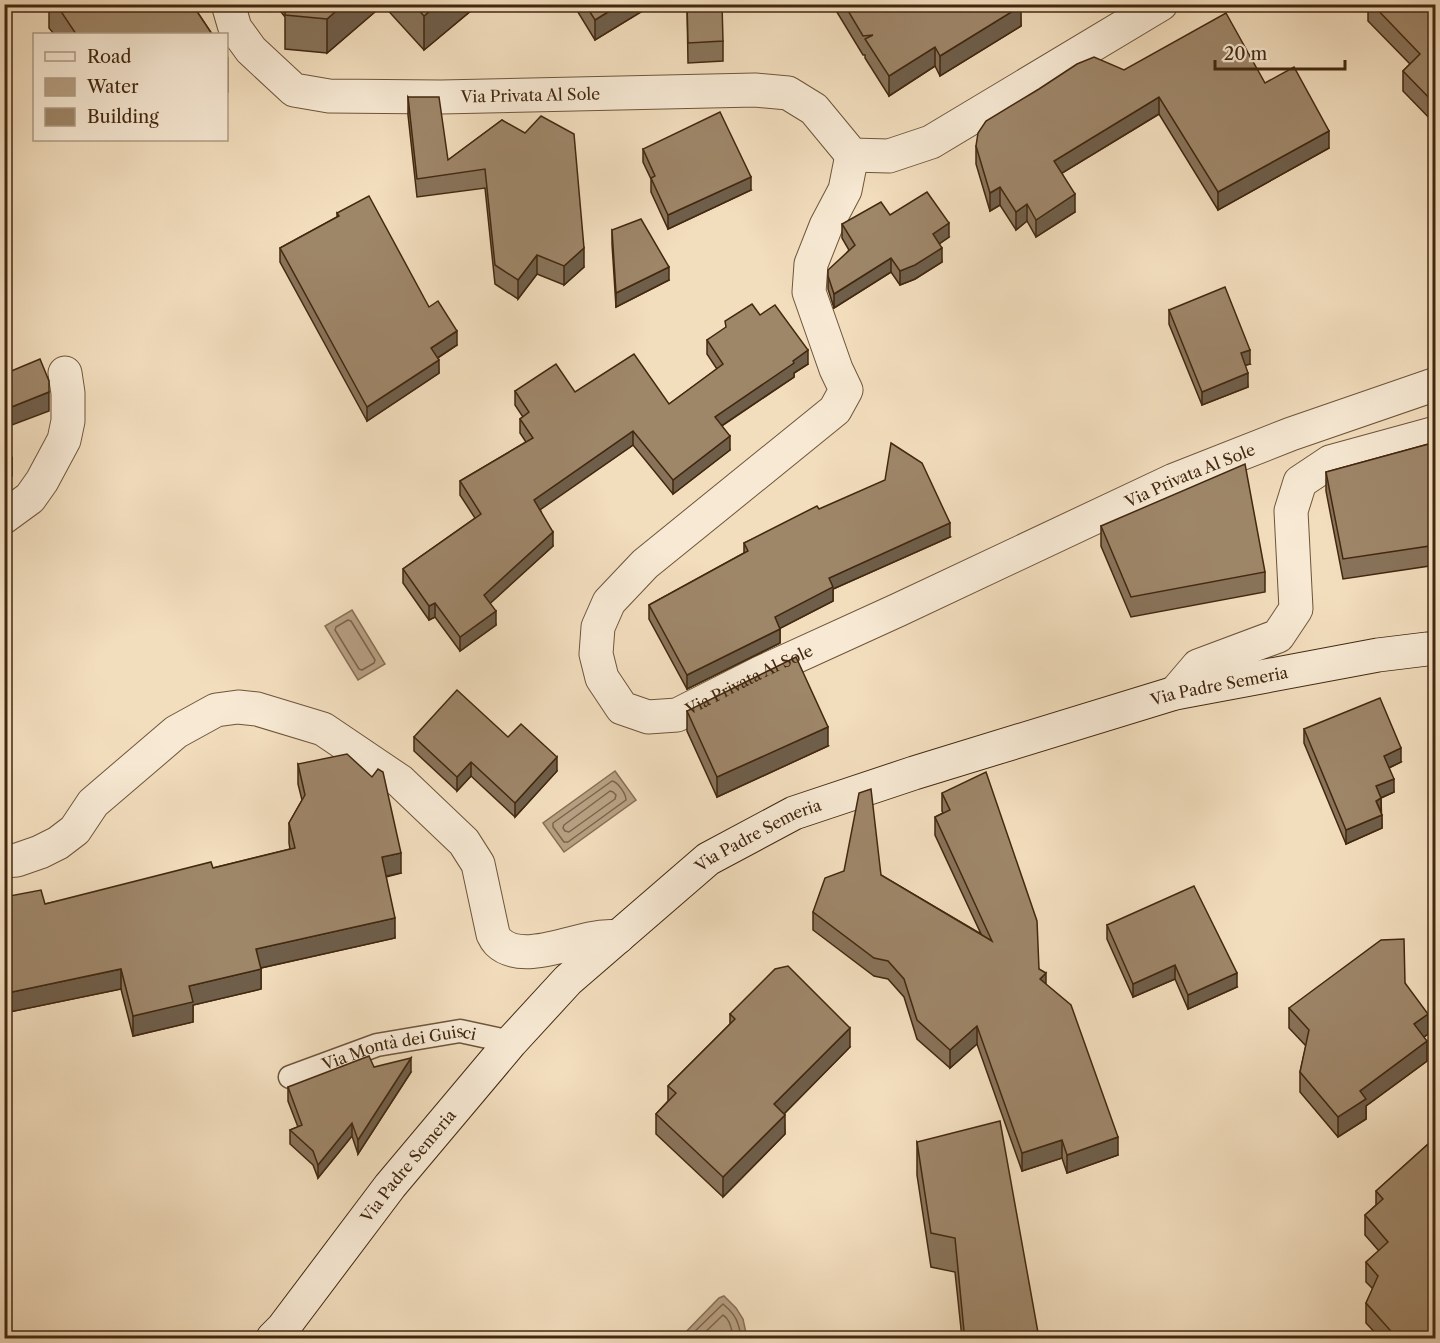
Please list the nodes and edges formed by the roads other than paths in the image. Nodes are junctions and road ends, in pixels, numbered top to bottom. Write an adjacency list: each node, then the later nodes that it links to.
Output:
1 (228, 4): 3 (street, Via Privata Al Sole)
2 (1161, 4): 3 (street)
3 (852, 155): 5 (street, Via Privata Al Sole)
4 (65, 373): 7 (street)
5 (1436, 384)
6 (1436, 433): 9 (street)
7 (4, 518)
8 (1436, 649): 9 (street, Via Padre Semeria)
9 (1176, 693): 11 (street, Via Padre Semeria)
10 (4, 861): 11 (street)
11 (618, 937): 12 (street, Via Padre Semeria)
12 (511, 1042): 13 (lane, Via Montà dei Guisci); 14 (street, Via Padre Semeria)
13 (290, 1077)
14 (273, 1338)

